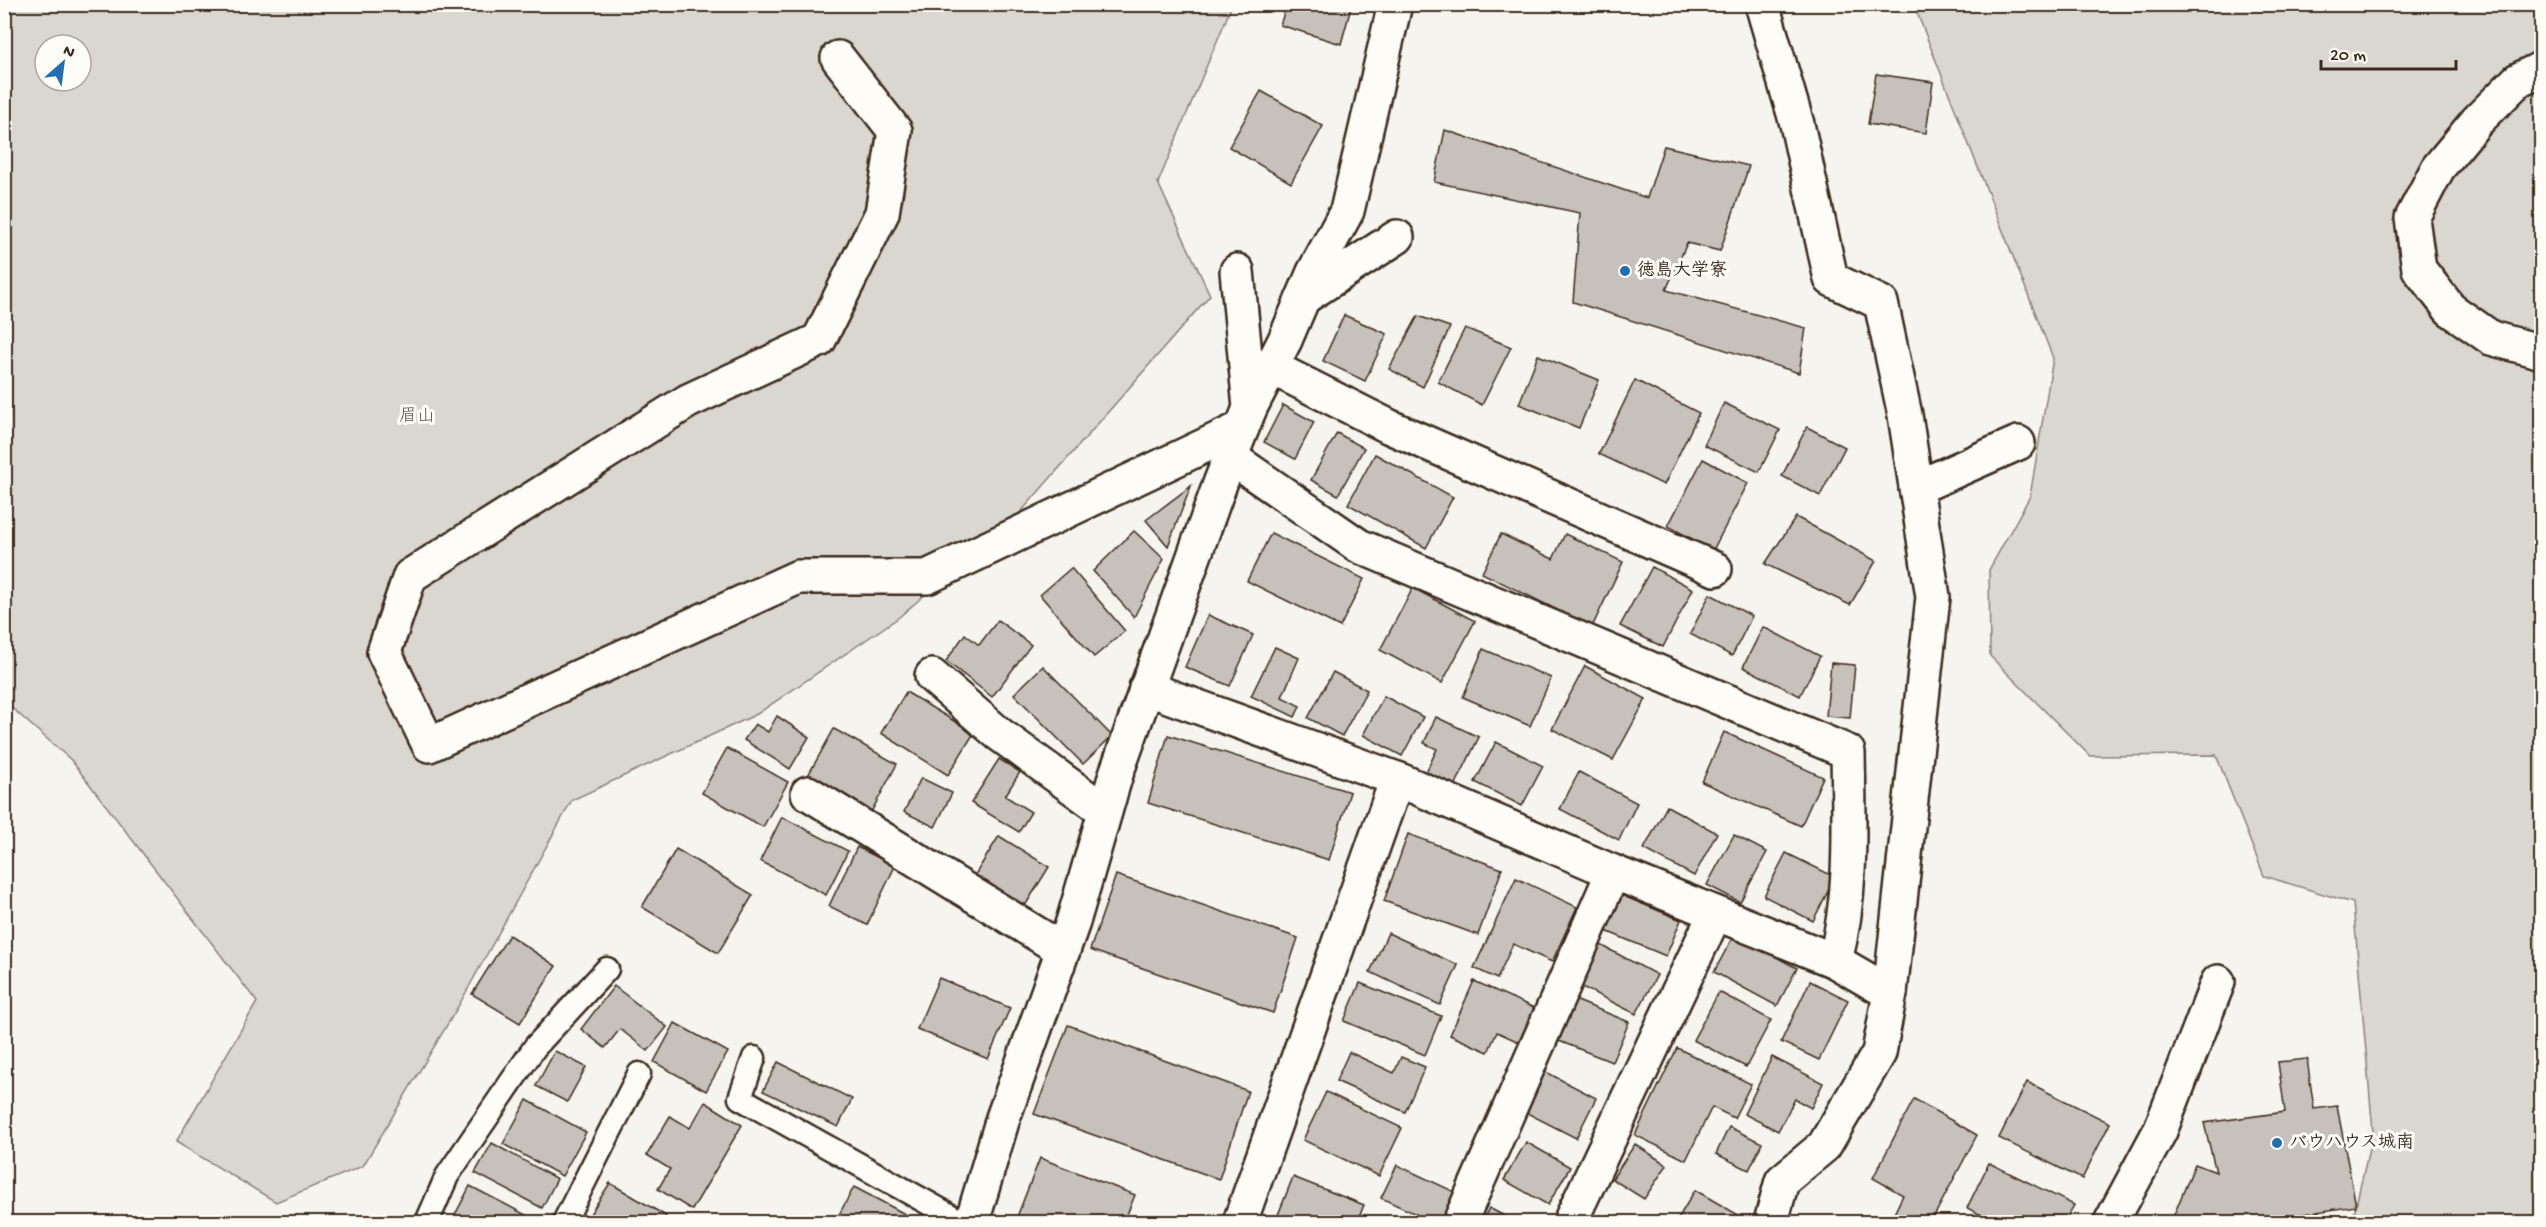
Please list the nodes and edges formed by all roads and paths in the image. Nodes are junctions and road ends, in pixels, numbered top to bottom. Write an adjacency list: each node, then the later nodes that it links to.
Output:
1 (1395, 4): 7 (street)
2 (1762, 4): 12 (street)
3 (838, 58): 10 (street)
4 (2541, 68): 8 (street)
5 (1397, 237): 7 (street)
6 (1237, 271): 10 (street)
7 (1303, 298): 9 (street)
8 (2541, 352)
9 (1271, 367): 10 (street); 13 (street)
10 (1241, 431): 15 (street); 22 (street)
11 (2018, 443): 12 (street)
12 (1916, 488): 25 (street)
13 (1715, 569)
14 (932, 676): 18 (street)
15 (1146, 688): 16 (street); 18 (street)
16 (1397, 779): 19 (street); 32 (street)
17 (808, 793): 21 (street)
18 (1105, 811): 21 (street)
19 (1612, 872): 20 (street); 33 (street)
20 (1715, 914): 22 (street); 34 (street)
21 (1063, 950): 31 (street)
22 (1835, 961): 25 (street)
23 (607, 969): 28 (lane)
24 (2218, 982): 36 (street)
25 (1890, 993): 35 (street)
26 (754, 1058): 30 (lane)
27 (639, 1074): 29 (lane)
28 (427, 1222)
29 (564, 1222)
30 (962, 1222)
31 (972, 1222)
32 (1240, 1222)
33 (1460, 1222)
34 (1570, 1222)
35 (1772, 1222)
36 (2111, 1222)

